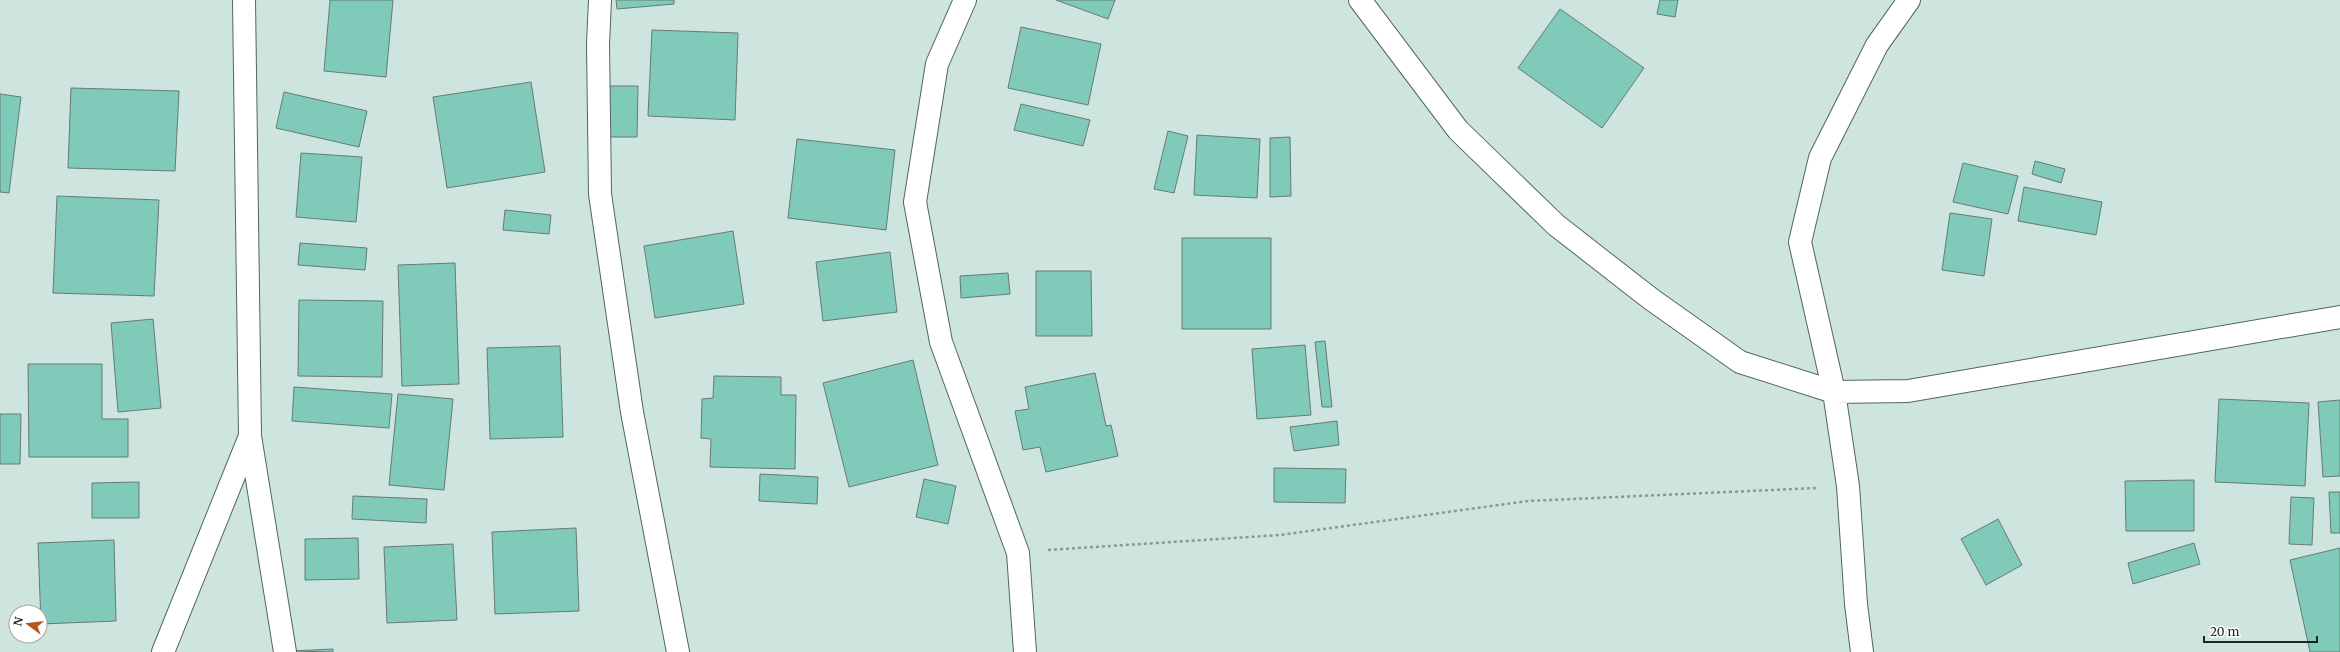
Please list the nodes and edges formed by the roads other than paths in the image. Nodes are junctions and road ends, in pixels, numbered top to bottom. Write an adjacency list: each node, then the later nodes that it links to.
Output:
1 (244, 0): 8 (street)
2 (600, 0): 11 (street)
3 (965, 0): 12 (street)
4 (1360, 0): 7 (street)
5 (1909, 0): 7 (street)
6 (2340, 317): 7 (street)
7 (1834, 392): 13 (street)
8 (250, 436): 9 (street); 10 (street)
9 (163, 652)
10 (285, 652)
11 (678, 652)
12 (1025, 652)
13 (1862, 652)

